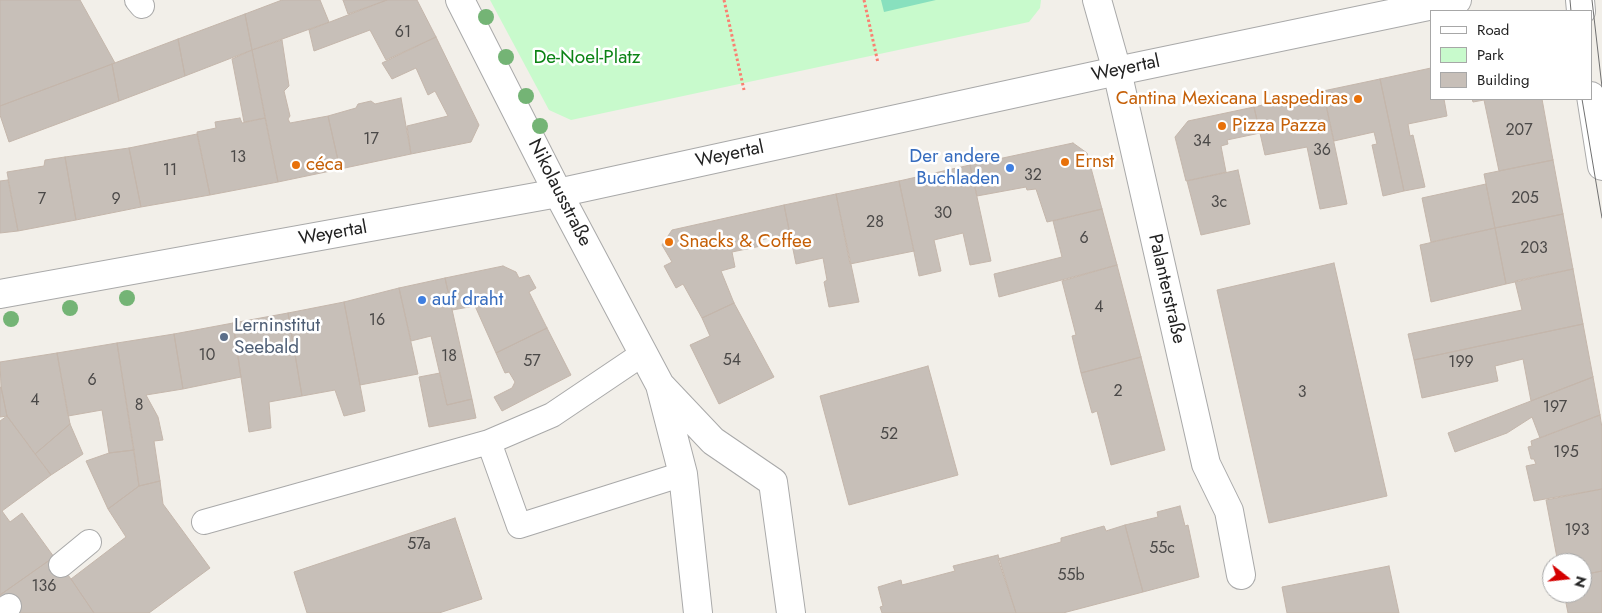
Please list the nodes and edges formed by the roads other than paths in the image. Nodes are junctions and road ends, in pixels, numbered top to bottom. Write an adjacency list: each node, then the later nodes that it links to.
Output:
1 (460, 0): 7 (street, Nikolausstraße)
2 (1097, 0): 4 (street, Palanterstraße)
3 (1457, 0): 4 (street, Weyertal)
4 (1117, 71): 7 (street, Weyertal); 16 (street, Palanterstraße)
5 (1592, 100): 6 (street)
6 (1602, 166)
7 (558, 193): 8 (street, Weyertal); 9 (street, Nikolausstraße)
8 (0, 294)
9 (644, 353): 10 (street, Nikolausstraße); 11 (lane)
10 (660, 385): 12 (street, Nikolausstraße); 18 (street, Nikolausstraße)
11 (489, 442): 12 (lane); 13 (lane)
12 (683, 474): 17 (street, Nikolausstraße)
13 (204, 522)
14 (89, 542): 15 (lane)
15 (61, 565)
16 (1242, 575)
17 (698, 613)
18 (791, 613)

